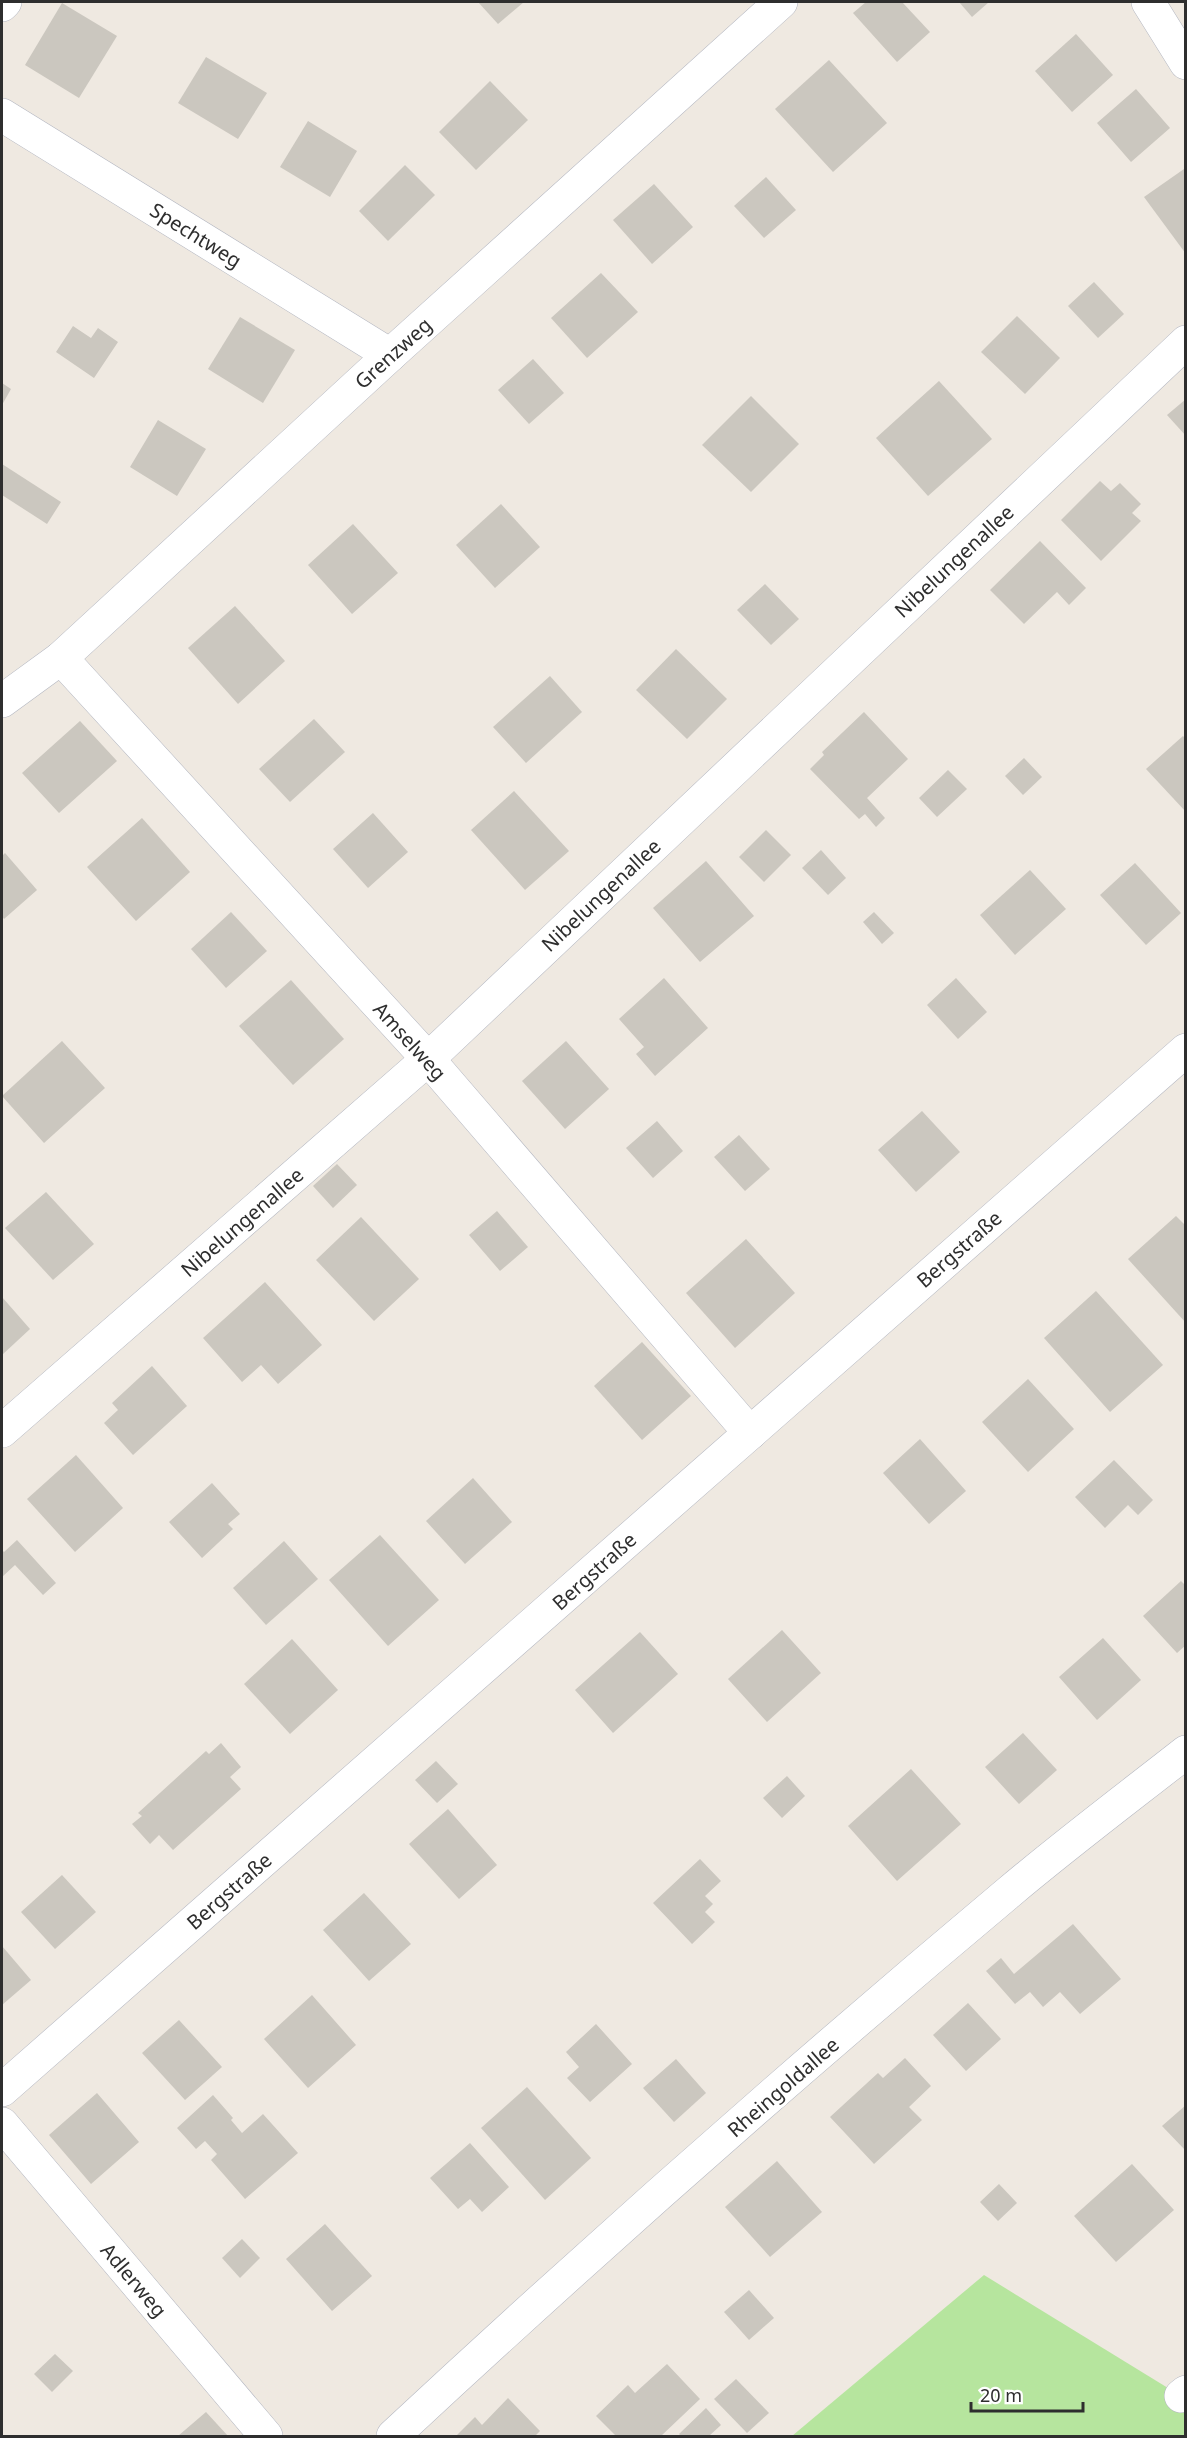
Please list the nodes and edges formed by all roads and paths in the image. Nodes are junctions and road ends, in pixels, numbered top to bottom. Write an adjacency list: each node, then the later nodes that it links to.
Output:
1 (5, 2): 4 (street)
2 (781, 2): 8 (street, Grenzweg)
3 (1148, 2): 5 (street)
4 (2, 5)
5 (1185, 63)
6 (2, 115): 8 (street, Spechtweg)
7 (1185, 342): 12 (street, Nibelungenallee)
8 (390, 355): 9 (street, Grenzweg)
9 (61, 658): 10 (street, Grenzweg); 12 (street, Amselweg)
10 (2, 701)
11 (1185, 1050): 14 (street, Bergstraße)
12 (428, 1059): 13 (street, Nibelungenallee); 14 (street, Amselweg)
13 (2, 1431)
14 (750, 1433): 16 (street, Bergstraße)
15 (1185, 1752): 19 (street, Rheingoldallee)
16 (2, 2090)
17 (2, 2124): 18 (street, Adlerweg)
18 (266, 2436)
19 (393, 2436)

